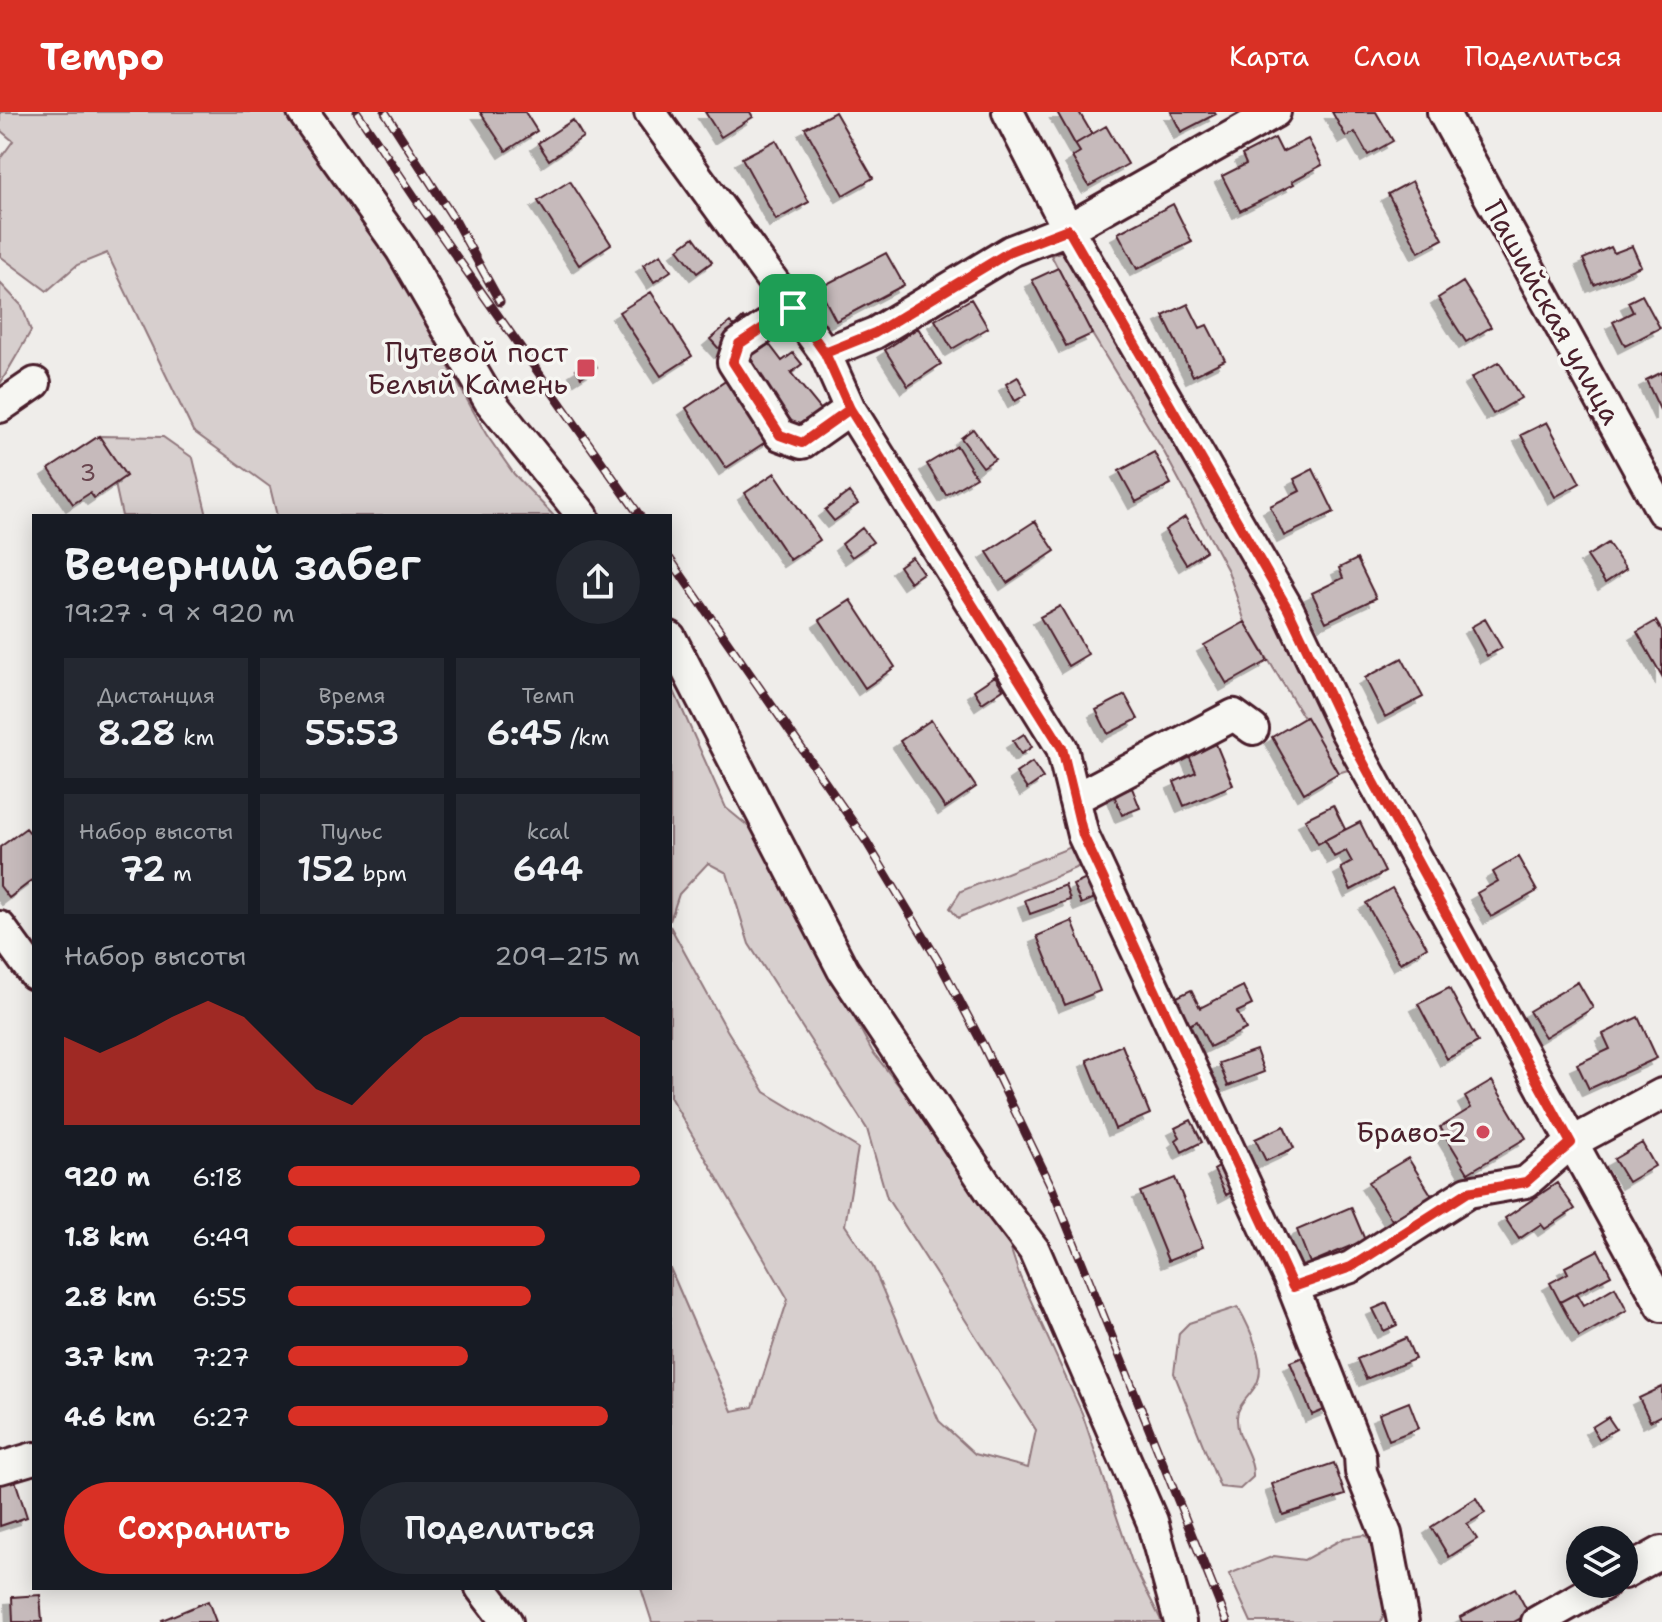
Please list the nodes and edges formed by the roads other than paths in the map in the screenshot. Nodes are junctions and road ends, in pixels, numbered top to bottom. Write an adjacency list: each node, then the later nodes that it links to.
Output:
1 (303, 112): 14 (street)
2 (650, 112): 7 (street)
3 (1008, 112): 6 (street)
4 (1275, 112): 6 (street)
5 (1443, 112): 12 (street, Пашийская улица)
6 (1068, 229): 8 (street); 21 (street)
7 (793, 308): 8 (street); 11 (street)
8 (825, 353): 11 (street)
9 (35, 383): 10 (street)
10 (0, 407)
11 (850, 409): 17 (street)
12 (1653, 472): 13 (street, Пашийская улица)
13 (1662, 511)
14 (581, 514)
15 (672, 641): 31 (street)
16 (1253, 729): 17 (street)
17 (1074, 799): 22 (street)
18 (0, 927): 19 (street)
19 (32, 971)
20 (1662, 1094): 21 (street)
21 (1571, 1143): 22 (street); 23 (street)
22 (1293, 1287): 32 (street)
23 (1662, 1306)
24 (32, 1459): 25 (street)
25 (0, 1468)
26 (1662, 1552): 27 (street)
27 (1638, 1565)
28 (483, 1590): 30 (street)
29 (1578, 1612): 33 (street)
30 (507, 1622)
31 (1180, 1622)
32 (1403, 1622)
33 (1537, 1622)

